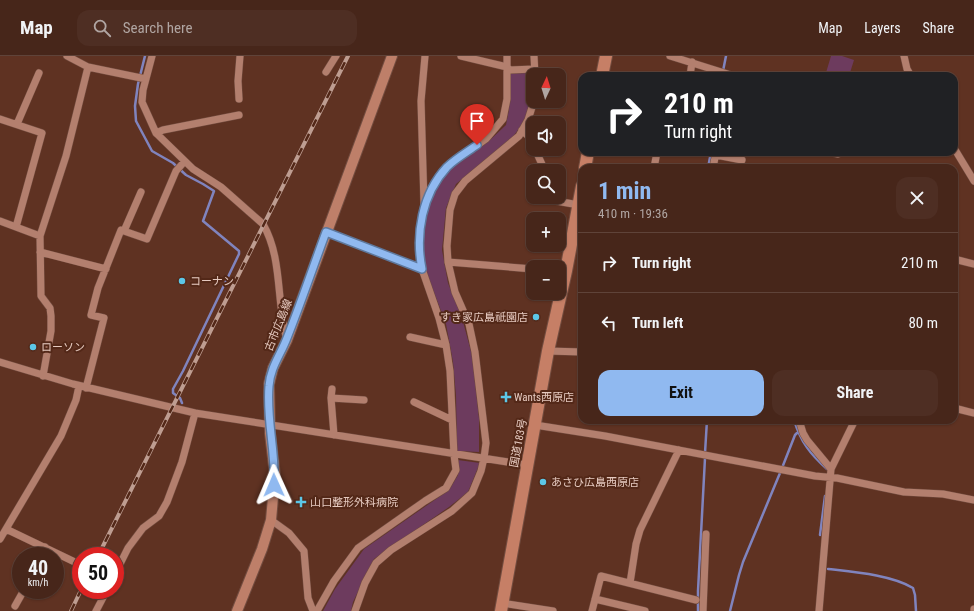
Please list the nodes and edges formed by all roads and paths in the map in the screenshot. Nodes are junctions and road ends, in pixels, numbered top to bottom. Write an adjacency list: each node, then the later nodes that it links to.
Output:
1 (68, 56): 14 (street)
2 (152, 56): 24 (street)
3 (240, 56): 25 (street)
4 (336, 56): 18 (street)
5 (392, 56): 46 (main road, 古市広島線)
6 (425, 56): 41 (street)
7 (461, 56): 15 (street)
8 (507, 56): 15 (street)
9 (534, 56): 16 (street)
10 (606, 56): 19 (highway)
11 (670, 56): 13 (street)
12 (904, 56): 22 (street)
13 (692, 62): 20 (street); 21 (street)
14 (88, 67): 24 (street); 47 (street)
15 (507, 67): 17 (street); 41 (street)
16 (534, 68)
17 (526, 71)
18 (326, 72)
19 (603, 72)
20 (691, 72)
21 (718, 72)
22 (909, 72)
23 (39, 73): 29 (street)
24 (146, 79): 31 (street)
25 (239, 100)
26 (532, 108): 30 (street)
27 (239, 116): 31 (street)
28 (0, 119): 29 (street)
29 (17, 124): 44 (street)
30 (522, 130): 32 (street); 51 (street)
31 (156, 133): 36 (street)
32 (526, 134)
33 (958, 155): 37 (street)
34 (725, 156): 35 (street)
35 (742, 160)
36 (184, 162): 45 (street); 58 (street)
37 (974, 181)
38 (141, 192): 45 (street)
39 (566, 202): 40 (street)
40 (578, 204)
41 (424, 206): 55 (street)
42 (578, 208): 49 (highway, 国道183号)
43 (0, 221): 44 (street)
44 (16, 227): 47 (street)
45 (124, 231): 54 (street)
46 (326, 232): 55 (street); 58 (main road, 古市広島線)
47 (40, 236): 48 (street)
48 (40, 252): 54 (street); 63 (street)
49 (565, 260)
50 (958, 260): 52 (street)
51 (448, 262): 53 (street); 81 (street)
52 (974, 264)
53 (526, 268)
54 (106, 269): 65 (street)
55 (422, 269): 59 (street)
56 (557, 300): 60 (highway, 国道183号)
57 (410, 337): 59 (street)
58 (287, 340): 74 (main road, 古市広島線)
59 (446, 345): 73 (street)
60 (548, 351): 61 (street); 77 (highway, 国道183号)
61 (578, 352)
62 (0, 362): 63 (street)
63 (43, 376): 64 (street)
64 (79, 386): 65 (street); 87 (street)
65 (86, 388): 71 (street)
66 (332, 389): 67 (street)
67 (331, 398): 68 (street); 78 (street)
68 (364, 400)
69 (414, 402): 73 (street)
70 (958, 409): 72 (street)
71 (195, 413): 74 (street); 91 (street)
72 (974, 413)
73 (452, 420): 80 (street)
74 (270, 424): 78 (street); 86 (main road, 古市広島線)
75 (800, 424): 83 (street)
76 (853, 424): 83 (street)
77 (534, 425): 79 (street); 82 (highway, 国道183号)
78 (334, 435): 80 (street)
79 (679, 450): 84 (street); 92 (street)
80 (454, 454): 81 (street); 102 (street)
81 (484, 458): 82 (street); 103 (street)
82 (527, 465): 98 (highway, 国道183号)
83 (831, 469): 84 (street)
84 (831, 478): 85 (street); 108 (street)
85 (974, 500)
86 (271, 520): 100 (main road, 古市広島線); 101 (street)
87 (6, 529): 89 (street); 90 (street)
88 (706, 534): 107 (street)
89 (0, 539)
90 (45, 547)
91 (124, 556)
92 (630, 584): 95 (street); 96 (street)
93 (19, 599): 97 (street)
94 (102, 599): 99 (street)
95 (595, 599): 105 (street); 106 (street)
96 (696, 600)
97 (15, 606)
98 (501, 607): 104 (street)
99 (96, 611)
100 (237, 611)
101 (313, 611)
102 (317, 611)
103 (355, 611)
104 (553, 611)
105 (592, 611)
106 (645, 611)
107 (703, 611)
108 (819, 611)

